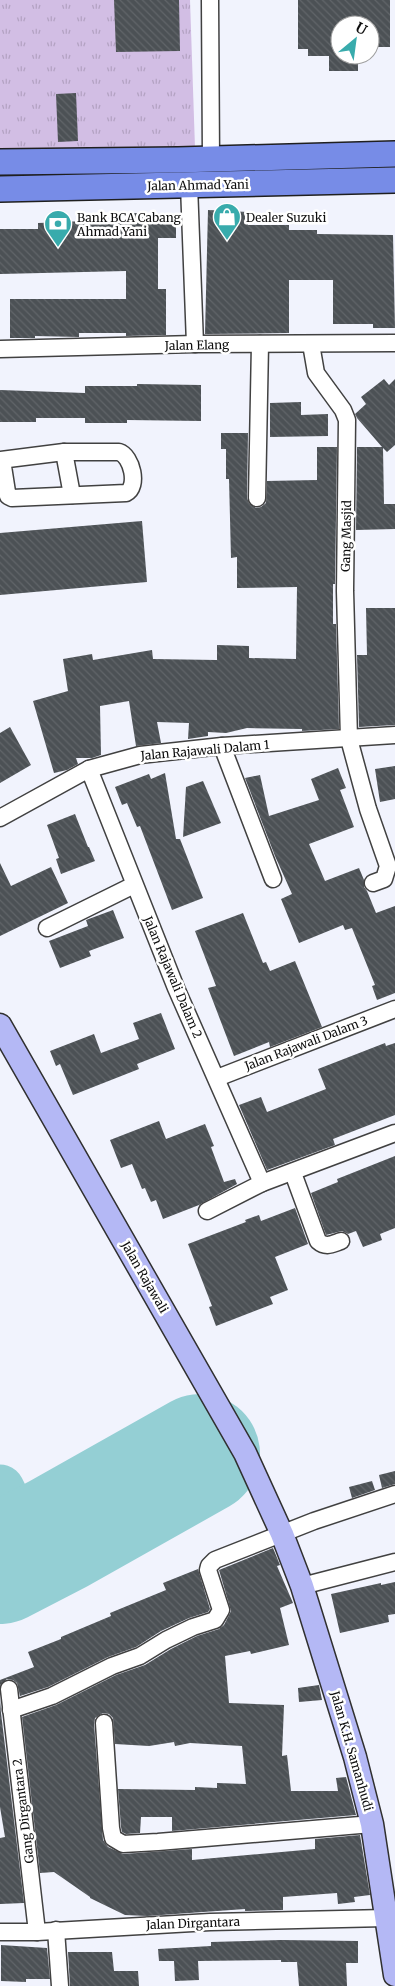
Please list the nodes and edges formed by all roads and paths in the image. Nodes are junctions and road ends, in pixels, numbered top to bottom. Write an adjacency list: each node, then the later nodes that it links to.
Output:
1 (210, 0): 3 (street)
2 (395, 154): 3 (main road, Jalan Ahmad Yani)
3 (211, 159): 4 (main road, Jalan Ahmad Yani)
4 (0, 162)
5 (395, 180): 6 (main road, Jalan Ahmad Yani)
6 (189, 185): 7 (main road, Jalan Ahmad Yani); 9 (street)
7 (0, 190)
8 (395, 343): 11 (street, Jalan Elang)
9 (195, 344): 10 (street, Jalan Elang); 12 (street, Jalan Elang)
10 (260, 344): 11 (street, Jalan Elang); 16 (street)
11 (311, 344): 18 (street, Gang Masjid)
12 (0, 350)
13 (64, 452): 14 (street); 15 (street); 15 (street)
14 (1, 460): 15 (street)
15 (72, 495)
16 (257, 498)
17 (395, 735): 18 (street, Jalan Rajawali Dalam 1)
18 (349, 739): 19 (street, Jalan Rajawali Dalam 1); 23 (street, Gang Masjid)
19 (222, 746): 20 (street, Jalan Rajawali Dalam 1); 22 (street)
20 (89, 769): 21 (street, Jalan Rajawali Dalam 1); 24 (street, Jalan Rajawali Dalam 2)
21 (0, 818)
22 (273, 880)
23 (373, 882)
24 (134, 885): 25 (street); 28 (street, Jalan Rajawali Dalam 2)
25 (47, 928)
26 (395, 1009): 28 (street, Jalan Rajawali Dalam 3)
27 (0, 1025): 35 (street, Jalan Rajawali)
28 (217, 1078): 31 (street, Jalan Rajawali Dalam 2)
29 (395, 1133): 30 (street)
30 (293, 1173): 31 (street); 33 (street)
31 (262, 1184): 32 (street)
32 (207, 1211)
33 (341, 1241)
34 (395, 1494): 35 (street)
35 (282, 1534): 37 (street, Jalan K.H. Samanhudi); 39 (street)
36 (395, 1562): 37 (street)
37 (302, 1586): 41 (street, Jalan K.H. Samanhudi)
38 (9, 1690): 39 (street, Gang Dirgantara 2)
39 (11, 1710): 45 (street, Gang Dirgantara 2)
40 (104, 1723): 41 (street)
41 (372, 1824): 42 (street, Jalan K.H. Samanhudi)
42 (388, 1904): 43 (street, Jalan Dirgantara); 46 (street, Jalan K.H. Samanhudi)
43 (56, 1930): 45 (street, Jalan Dirgantara); 47 (street)
44 (0, 1932): 45 (street, Jalan Dirgantara)
45 (36, 1932)
46 (395, 1975)
47 (60, 1986)

